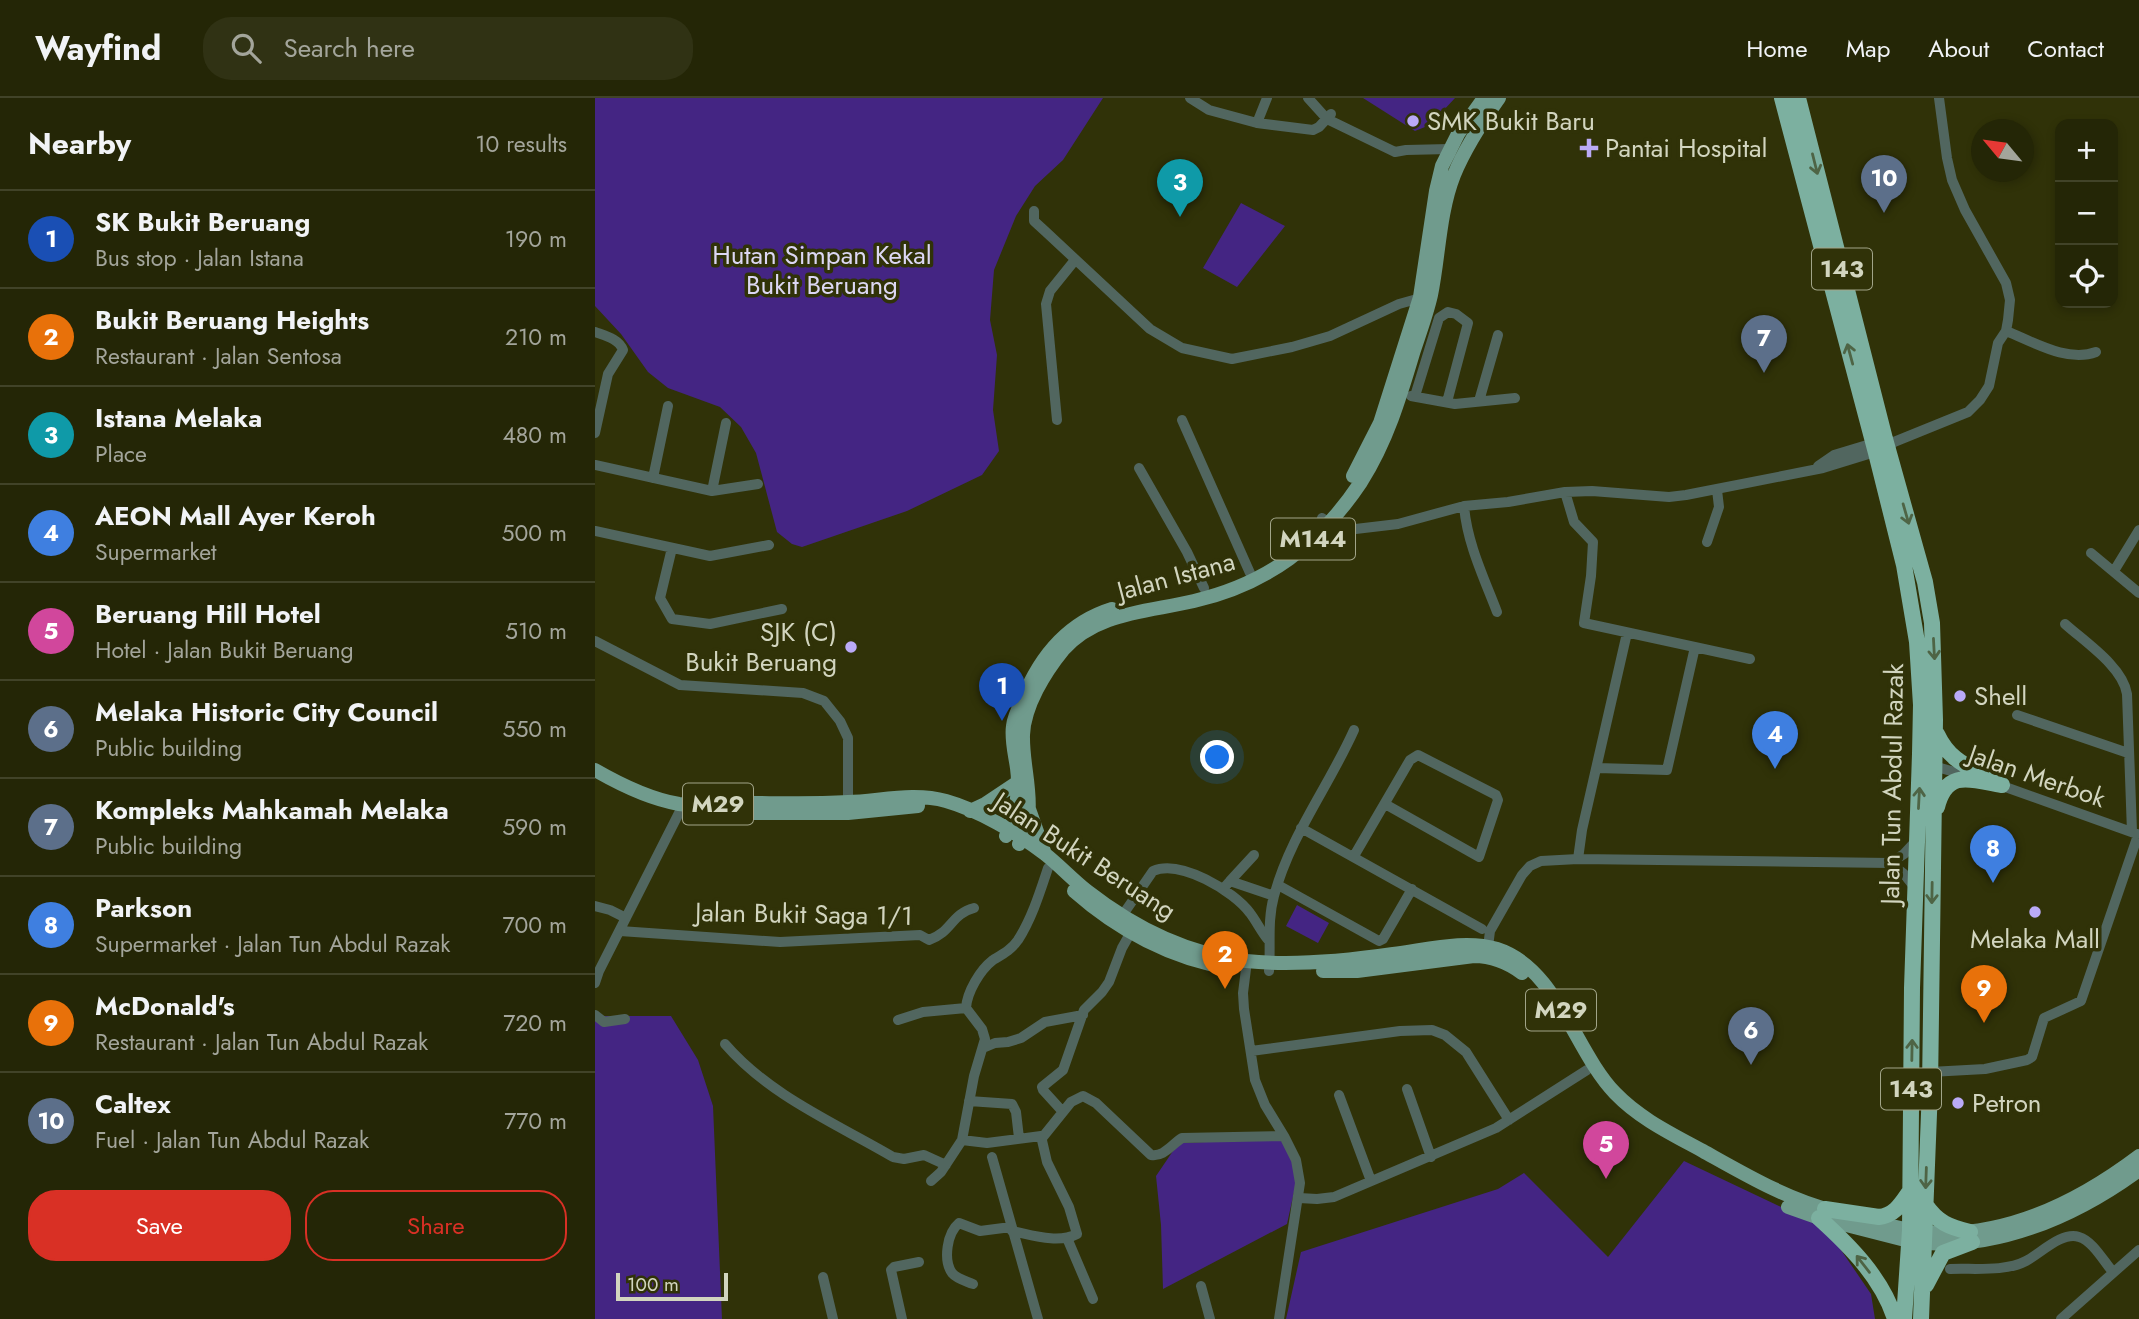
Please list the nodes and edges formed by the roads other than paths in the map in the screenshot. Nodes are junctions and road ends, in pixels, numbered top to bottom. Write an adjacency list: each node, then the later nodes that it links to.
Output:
1 (1190, 98): 9 (street)
2 (1216, 98): 9 (street)
3 (1267, 98): 11 (street)
4 (1308, 98): 10 (street)
5 (1782, 98): 30 (highway, Jalan Tun Abdul Razak / 143, one-way to 5)
6 (1798, 98): 30 (highway, Jalan Tun Abdul Razak / 143, one-way to 30)
7 (1939, 98): 17 (street)
8 (1492, 101): 12 (main road); 14 (main road, Jalan Istana / M144)
9 (1209, 110): 11 (street)
10 (1327, 115): 11 (street); 12 (street)
11 (1257, 123)
12 (1450, 149): 14 (main road); 16 (main road, Jalan Istana / M144)
13 (1034, 211): 15 (street)
14 (1445, 213): 16 (main road, Jalan Istana / M144)
15 (1075, 260): 16 (street); 26 (street)
16 (1425, 298): 21 (main road, Jalan Istana / M144); 40 (main road, Jalan Istana / M144)
17 (2005, 331): 20 (street); 30 (street)
18 (595, 332): 29 (street)
19 (1498, 335): 23 (street)
20 (2096, 352)
21 (1408, 395): 24 (street); 24 (street); 40 (main road, Jalan Istana / M144)
22 (1515, 398): 23 (street)
23 (1479, 401): 24 (street)
24 (1447, 402)
25 (668, 406): 34 (street)
26 (1057, 420)
27 (1182, 420): 48 (street)
28 (726, 423): 37 (street)
29 (595, 433)
30 (1883, 445): 33 (street); 33 (street); 59 (highway, Jalan Tun Abdul Razak / 143, one-way to 59); 62 (highway, Jalan Tun Abdul Razak / 143)
31 (595, 465): 34 (street)
32 (1139, 468): 49 (street)
33 (1810, 471): 36 (street)
34 (653, 478): 37 (street)
35 (758, 484): 37 (street)
36 (1717, 490): 38 (street); 43 (street)
37 (712, 491)
38 (1565, 492): 39 (street); 54 (street)
39 (1464, 506): 40 (street); 52 (street)
40 (1326, 521): 48 (main road, Jalan Istana / M144); 69 (main road, Jalan Istana / M144)
41 (2139, 530): 47 (street)
42 (595, 531): 45 (street)
43 (1707, 542)
44 (769, 545): 45 (street)
45 (672, 548): 51 (street)
46 (2091, 553): 47 (street)
47 (2113, 571): 50 (street)
48 (1250, 573): 49 (main road, Jalan Istana / M144)
49 (1204, 588): 66 (main road, Jalan Istana / M144)
50 (2139, 593)
51 (782, 609)
52 (1497, 612)
53 (2065, 624): 61 (street)
54 (1627, 633): 56 (street); 63 (street)
55 (595, 641): 70 (street)
56 (1695, 647): 57 (street); 63 (street)
57 (1750, 659)
58 (2017, 715): 61 (street)
59 (1935, 729): 62 (highway, Jalan Tun Abdul Razak / 143); 67 (highway)
60 (1354, 730): 74 (street)
61 (2128, 753): 75 (street)
62 (1927, 764): 67 (street, Jalan Merbok); 73 (highway, Jalan Tun Abdul Razak / 143); 77 (highway, Jalan Tun Abdul Razak / 143, one-way to 62)
63 (1597, 768): 80 (street)
64 (595, 770): 70 (main road, Jalan Bukit Beruang / M29)
65 (595, 780): 72 (main road, Jalan Bukit Beruang / M29)
66 (1018, 782): 71 (main road); 76 (main road, Jalan Istana / M144)
67 (2002, 786): 73 (highway); 75 (street, Jalan Merbok)
68 (1385, 804): 68 (street); 79 (street)
69 (1029, 807): 76 (main road, Jalan Istana / M144); 81 (main road)
70 (848, 808): 71 (main road, Jalan Bukit Beruang / M29); 72 (main road, Jalan Bukit Beruang / M29); 76 (main road, Jalan Bukit Beruang / M29)
71 (970, 811): 76 (main road, Jalan Bukit Beruang / M29)
72 (679, 813): 92 (street)
73 (1933, 825): 110 (highway, Jalan Tun Abdul Razak / 143, one-way to 110)
74 (1301, 828): 79 (street); 88 (street)
75 (2136, 834): 83 (street)
76 (1014, 838): 81 (main road, Jalan Bukit Beruang / M29)
77 (1916, 841): 82 (street); 86 (highway, Jalan Tun Abdul Razak / 143)
78 (1254, 855): 85 (street)
79 (1354, 856): 87 (street)
80 (1578, 859): 82 (street); 97 (street)
81 (1047, 861): 91 (main road, Jalan Bukit Beruang / M29); 95 (main road, Jalan Bukit Beruang / M29); 101 (street)
82 (1890, 863): 86 (street)
83 (2126, 874): 84 (street); 110 (street)
84 (2139, 877)
85 (1226, 885): 88 (street); 91 (street); 96 (street)
86 (1916, 887): 127 (highway, Jalan Tun Abdul Razak / 143, one-way to 86)
87 (1412, 889): 88 (street); 93 (street)
88 (1275, 890): 96 (street)
89 (595, 906): 92 (street)
90 (974, 908): 94 (street, Jalan Bukit Saga 1/1)
91 (1122, 916): 98 (main road, Jalan Bukit Beruang / M29)
92 (626, 918): 94 (street)
93 (1482, 929)
94 (620, 932): 100 (street)
95 (1131, 932): 98 (main road, Jalan Bukit Beruang / M29); 103 (street)
96 (1269, 941): 99 (street)
97 (1488, 947): 99 (main road, Jalan Bukit Beruang / M29); 130 (main road, Jalan Bukit Beruang / M29)
98 (1247, 965): 99 (main road, Jalan Bukit Beruang / M29); 108 (street)
99 (1269, 966): 109 (main road, Jalan Bukit Beruang / M29)
100 (595, 984)
101 (966, 1008): 105 (street); 107 (street)
102 (595, 1015): 104 (street)
103 (1083, 1015): 107 (street); 114 (street)
104 (625, 1019)
105 (898, 1020)
106 (725, 1044): 123 (street)
107 (983, 1048): 113 (street)
108 (1251, 1051): 115 (street); 116 (street)
109 (1587, 1070): 115 (street); 130 (main road, Jalan Bukit Beruang / M29)
110 (1930, 1072): 129 (highway, Jalan Tun Abdul Razak / 143, one-way to 129)
111 (1407, 1089): 122 (street)
112 (1339, 1095): 126 (street)
113 (969, 1101): 117 (street); 119 (street)
114 (1063, 1112): 116 (street); 118 (street)
115 (1509, 1120): 122 (street)
116 (1284, 1136): 128 (street)
117 (1019, 1138): 118 (street); 119 (street)
118 (1042, 1138): 134 (street)
119 (962, 1140): 123 (street)
120 (2139, 1156): 133 (main road)
121 (992, 1157): 131 (street)
122 (1431, 1157): 126 (street)
123 (946, 1164): 125 (street)
124 (2139, 1170): 133 (main road)
125 (931, 1181)
126 (1371, 1181): 128 (street)
127 (1910, 1191): 130 (highway); 132 (highway, Jalan Tun Abdul Razak / 143)
128 (1299, 1198): 148 (street)
129 (1926, 1205): 132 (highway, Jalan Tun Abdul Razak / 143); 133 (highway)
130 (1822, 1213): 132 (main road, Jalan Bukit Beruang / M29); 149 (highway, one-way to 130)
131 (1012, 1229): 134 (street); 140 (street); 146 (street)
132 (1917, 1237): 133 (main road, Jalan Bukit Beruang); 142 (highway, Jalan Tun Abdul Razak / 143); 150 (highway, Jalan Tun Abdul Razak / 143)
133 (1971, 1237): 142 (highway)
134 (1067, 1238): 143 (street)
135 (2139, 1250): 138 (street)
136 (919, 1262): 145 (street)
137 (1950, 1269): 138 (street)
138 (2113, 1272): 152 (street)
139 (823, 1277): 144 (street)
140 (973, 1284)
141 (1201, 1286): 147 (street)
142 (1923, 1292): 151 (highway, Jalan Tun Abdul Razak / 143)
143 (1093, 1299)
144 (833, 1319)
145 (902, 1319)
146 (1038, 1319)
147 (1210, 1319)
148 (1279, 1319)
149 (1895, 1319)
150 (1903, 1319)
151 (1921, 1319)
152 (2060, 1319)

